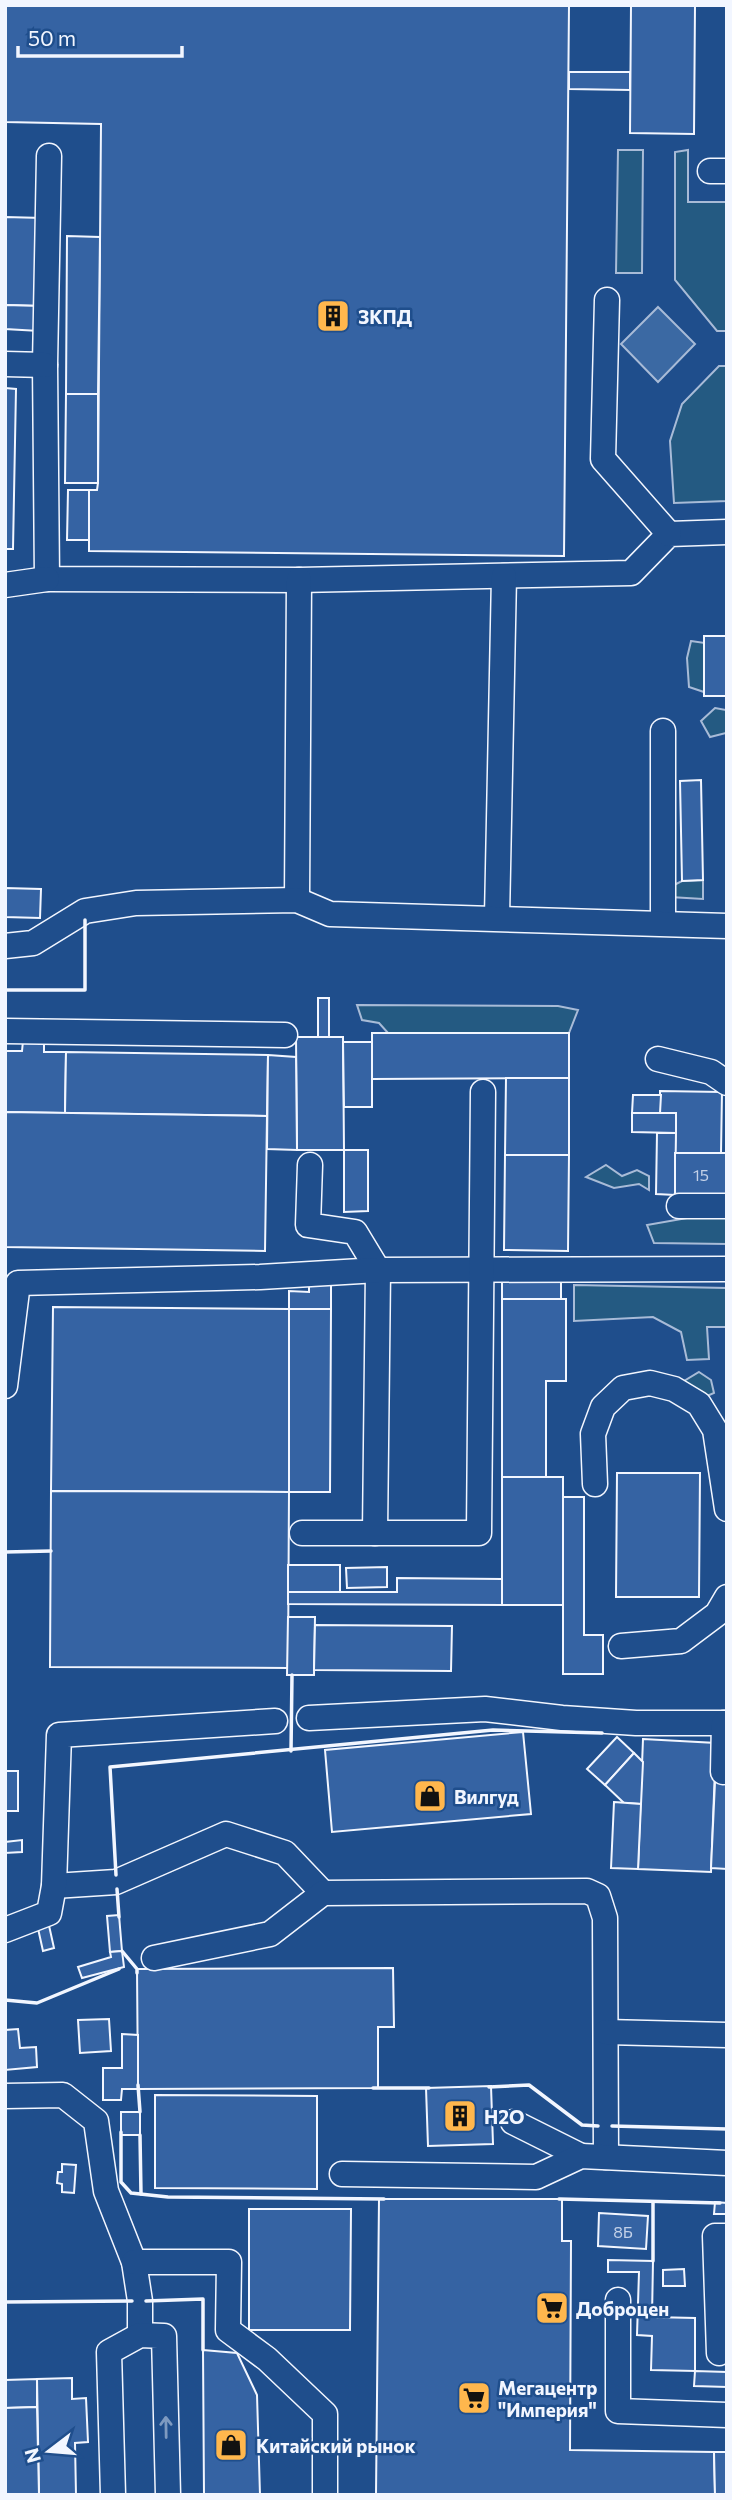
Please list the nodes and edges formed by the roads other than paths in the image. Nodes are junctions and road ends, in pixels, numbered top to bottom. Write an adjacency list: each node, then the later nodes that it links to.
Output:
1 (49, 156): 4 (lane)
2 (607, 300): 6 (lane)
3 (5, 364): 4 (lane)
4 (46, 365): 8 (lane)
5 (727, 532): 6 (lane)
6 (669, 534): 7 (lane)
7 (504, 576): 9 (lane); 13 (lane)
8 (47, 579): 9 (lane); 10 (lane)
9 (299, 580): 12 (lane)
10 (5, 585)
11 (663, 731): 14 (lane)
12 (297, 900): 13 (lane); 16 (lane)
13 (497, 917): 14 (lane)
14 (663, 923): 15 (lane)
15 (727, 926)
16 (5, 946)
17 (5, 1031): 18 (lane)
18 (285, 1035)
19 (658, 1059): 20 (lane)
20 (727, 1083)
21 (483, 1092): 27 (lane)
22 (310, 1165): 26 (lane)
23 (679, 1206): 24 (lane)
24 (727, 1206)
25 (727, 1269): 27 (lane)
26 (378, 1270): 27 (lane); 28 (lane); 32 (lane)
27 (483, 1270): 32 (lane)
28 (5, 1386)
29 (595, 1485): 30 (lane)
30 (727, 1508)
31 (302, 1533): 32 (lane)
32 (375, 1533)
33 (727, 1597): 34 (lane)
34 (621, 1646)
35 (309, 1717): 37 (lane)
36 (275, 1721): 39 (lane)
37 (725, 1723): 38 (lane)
38 (723, 1772)
39 (54, 1886): 40 (lane); 41 (lane)
40 (323, 1893): 42 (lane); 43 (lane)
41 (5, 1930)
42 (154, 1958)
43 (606, 2032): 44 (lane); 48 (lane)
44 (727, 2035)
45 (5, 2096): 52 (lane)
46 (513, 2122): 47 (lane)
47 (581, 2156): 48 (lane); 50 (lane)
48 (606, 2157): 49 (lane)
49 (727, 2163)
50 (342, 2174)
51 (727, 2236): 55 (lane)
52 (134, 2262): 54 (lane); 59 (lane)
53 (618, 2300): 56 (lane)
54 (140, 2335): 57 (lane); 58 (lane, one-way to 54)
55 (719, 2353)
56 (727, 2415)
57 (113, 2495)
58 (168, 2495)
59 (324, 2495)

